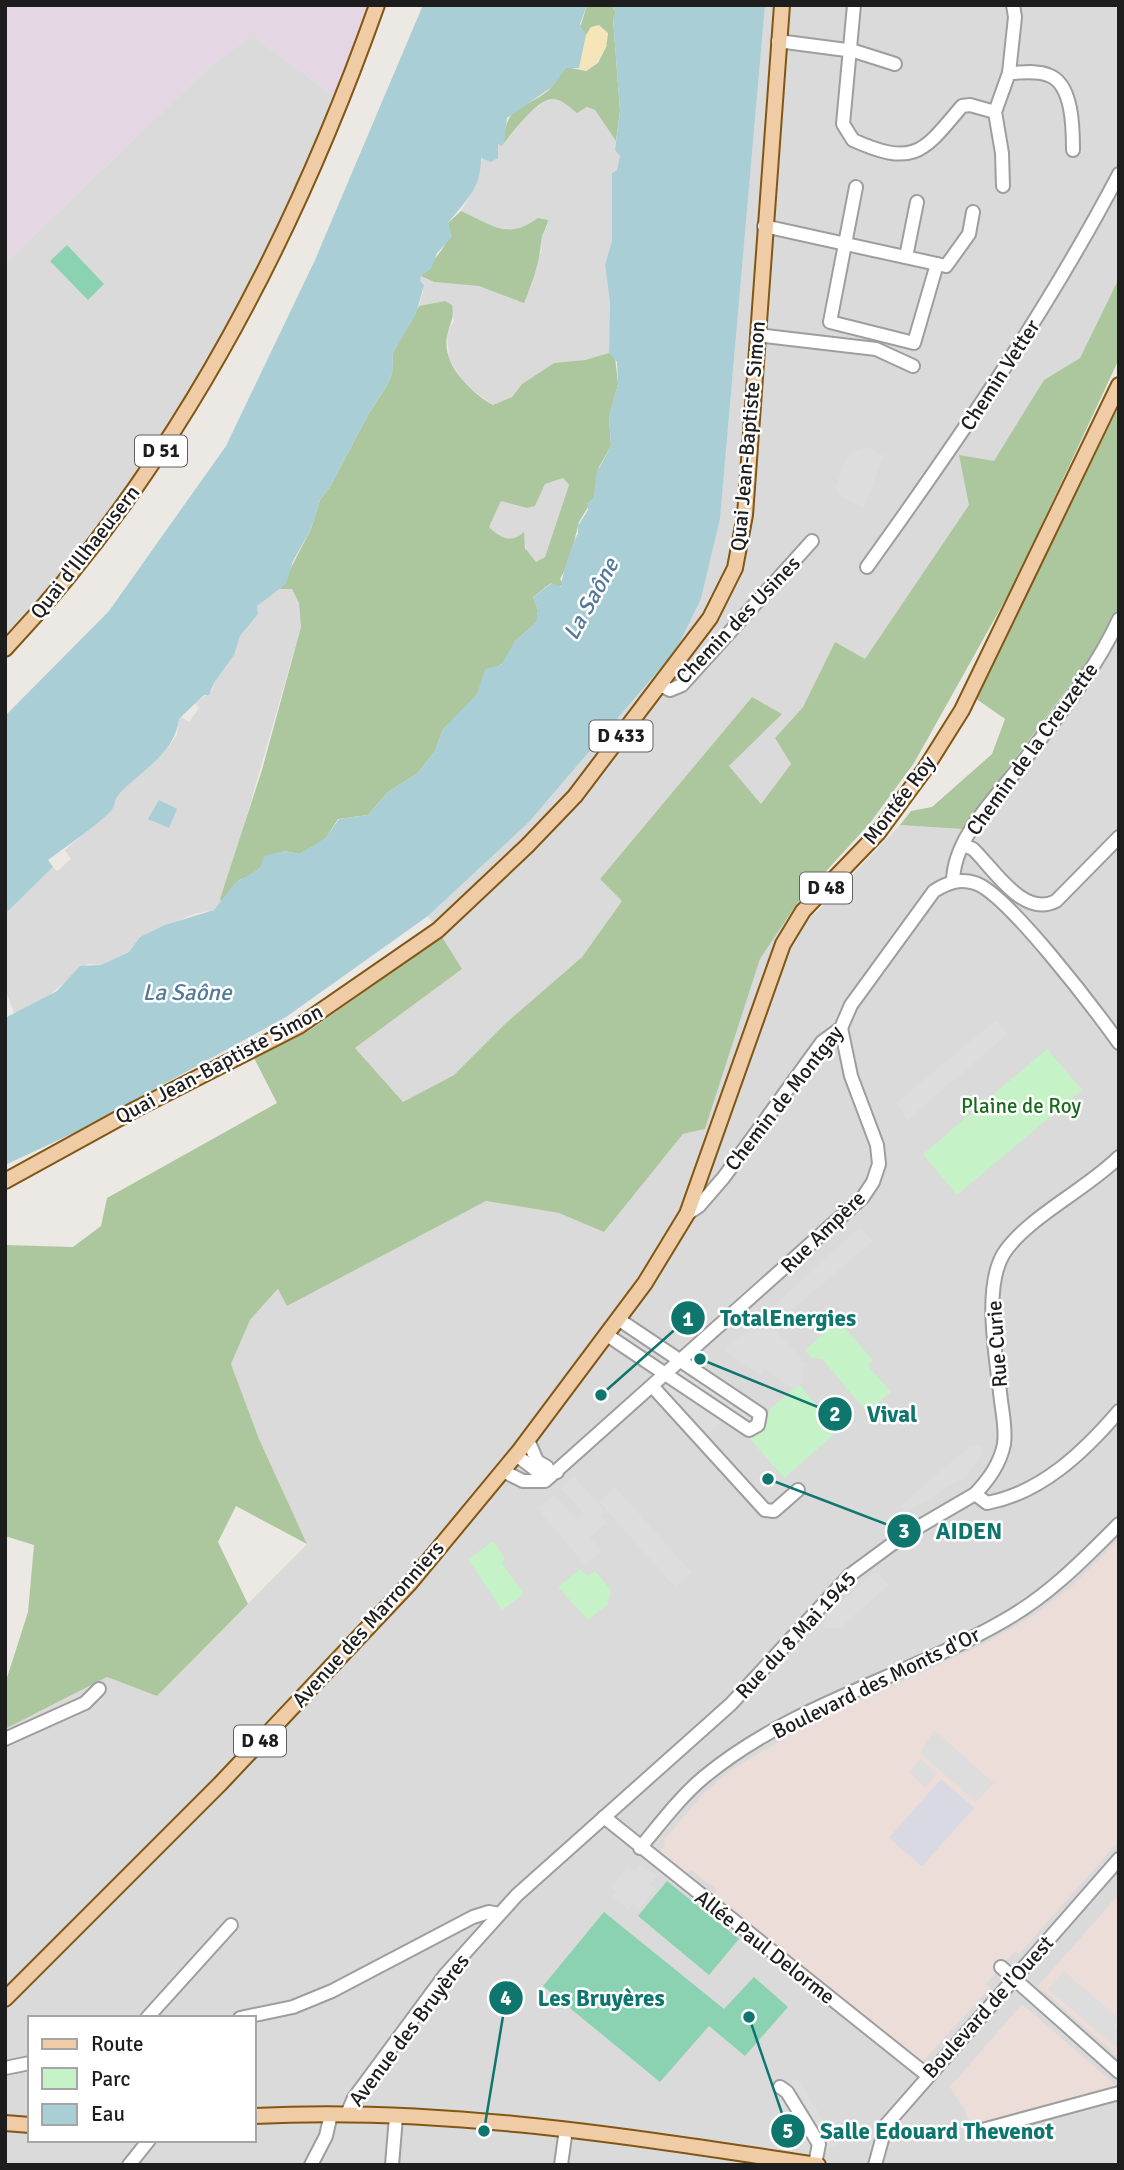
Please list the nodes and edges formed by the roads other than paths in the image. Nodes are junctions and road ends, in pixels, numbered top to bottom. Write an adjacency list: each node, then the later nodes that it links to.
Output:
1 (370, 5): 18 (main road, Quai d'Illhaeusern / D 51)
2 (376, 5): 18 (main road, Quai d'Illhaeusern / D 51)
3 (782, 5): 6 (main road, Quai Jean-Baptiste Simon / D 433)
4 (854, 5): 7 (street)
5 (1013, 5): 9 (street)
6 (779, 41): 7 (street); 17 (main road, Quai Jean-Baptiste Simon / D 433)
7 (850, 51): 8 (street); 10 (street)
8 (895, 64)
9 (1009, 73): 10 (street); 11 (street)
10 (995, 112): 13 (street)
11 (1073, 150)
12 (1119, 174): 26 (street, Chemin Vetter)
13 (1003, 186)
14 (856, 187): 19 (street)
15 (917, 202): 20 (street)
16 (973, 212): 21 (street)
17 (764, 226): 19 (street); 22 (main road, Quai Jean-Baptiste Simon / D 433)
18 (282, 230): 28 (main road, Quai d'Illhaeusern / D 51)
19 (843, 243): 20 (street); 21 (street)
20 (906, 257): 21 (street)
21 (937, 264)
22 (757, 335): 23 (street); 29 (main road, Quai Jean-Baptiste Simon / D 433)
23 (913, 366)
24 (1119, 385): 37 (main road, Montée Roy / D 48)
25 (812, 541): 29 (street, Chemin des Usines)
26 (867, 566)
27 (1119, 619): 31 (street, Chemin de la Creuzette)
28 (5, 649)
29 (660, 685): 36 (main road, Quai Jean-Baptiste Simon / D 433)
30 (1119, 837): 31 (street)
31 (964, 845): 32 (street, Chemin de la Creuzette)
32 (953, 881): 33 (street, Chemin de Montgay); 34 (street)
33 (841, 1028): 37 (street, Chemin de Montgay); 40 (street, Rue Ampère)
34 (1119, 1043)
35 (1119, 1157): 49 (street, Rue Curie)
36 (5, 1181)
37 (687, 1214): 38 (main road, Avenue des Marronniers / D 48)
38 (618, 1320): 39 (main road, Avenue des Marronniers / D 48); 40 (street)
39 (607, 1335): 41 (street); 44 (main road, Avenue des Marronniers / D 48)
40 (682, 1361): 41 (street, Rue Ampère); 41 (street)
41 (666, 1375): 42 (street, Rue Ampère)
42 (653, 1387): 47 (street, Rue Ampère); 48 (street)
43 (1119, 1411): 49 (street)
44 (528, 1440): 45 (main road, Avenue des Marronniers / D 48); 47 (street)
45 (516, 1455): 46 (main road, Avenue des Marronniers / D 48); 47 (street)
46 (503, 1471): 47 (street, Rue Ampère); 60 (main road, Avenue des Marronniers / D 48)
47 (557, 1472)
48 (798, 1490)
49 (975, 1494): 53 (street, Rue du 8 Mai 1945)
50 (1119, 1524): 54 (street, Boulevard des Monts d'Or)
51 (99, 1689): 52 (street)
52 (5, 1739)
53 (604, 1817): 54 (street, Allée Paul Delorme); 56 (street, Rue du 8 Mai 1945)
54 (639, 1848): 66 (street, Allée Paul Delorme)
55 (1119, 1859): 59 (street, Boulevard de l'Ouest)
56 (499, 1914): 62 (street); 70 (street, Avenue des Bruyères)
57 (232, 1925): 61 (street)
58 (1001, 1967): 59 (street)
59 (1014, 1979): 65 (street); 66 (street, Boulevard de l'Ouest)
60 (5, 1999)
61 (149, 2016)
62 (250, 2016)
63 (28, 2063): 64 (street)
64 (5, 2068)
65 (1119, 2072)
66 (927, 2075): 83 (street, Boulevard de l'Ouest)
67 (780, 2087): 78 (street)
68 (1119, 2093): 76 (street)
69 (331, 2114): 70 (main road); 71 (main road); 80 (street, Avenue des Bruyères)
70 (347, 2114): 72 (main road)
71 (256, 2116)
72 (396, 2117): 75 (main road); 81 (street)
73 (5, 2123): 74 (main road)
74 (28, 2125)
75 (566, 2129): 78 (main road); 82 (street)
76 (975, 2132)
77 (147, 2142): 79 (street)
78 (816, 2164)
79 (129, 2165)
80 (311, 2165)
81 (392, 2165)
82 (561, 2165)
83 (875, 2165)

